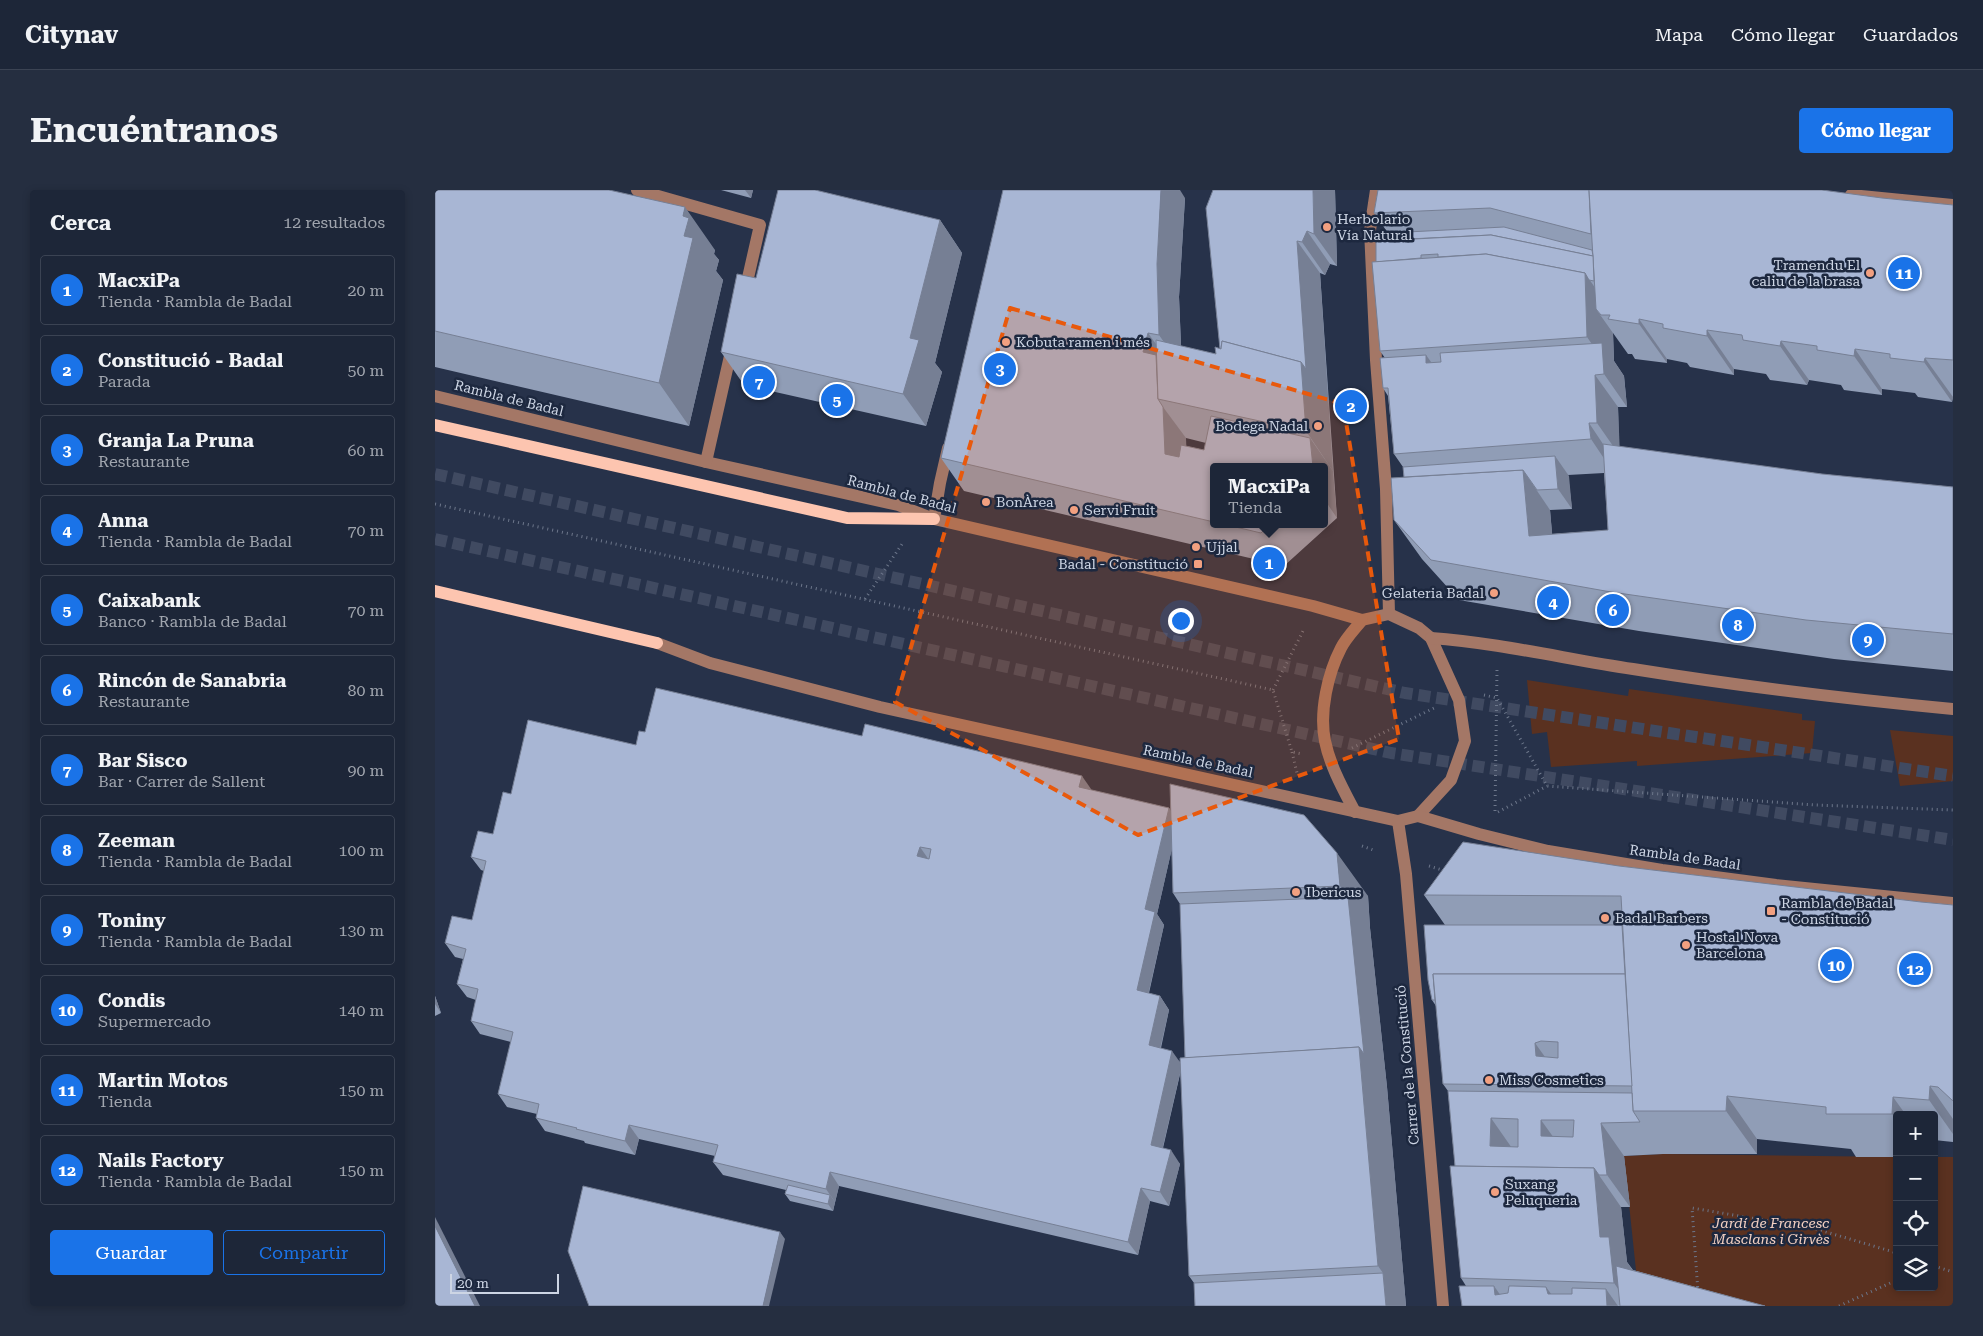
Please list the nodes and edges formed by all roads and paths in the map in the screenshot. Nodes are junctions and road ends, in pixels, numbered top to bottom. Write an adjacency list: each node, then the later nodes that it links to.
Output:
1 (637, 190): 5 (street)
2 (1376, 190): 16 (street)
3 (1838, 194): 4 (street)
4 (1953, 205)
5 (742, 301)
6 (734, 339): 10 (street)
7 (435, 396): 10 (street, Rambla de Badal)
8 (435, 425): 12 (main road)
9 (951, 436): 12 (street)
10 (706, 462): 12 (street, Rambla de Badal)
11 (435, 504): 15 (path)
12 (934, 519): 17 (street, Rambla de Badal)
13 (904, 541): 15 (path)
14 (435, 592): 20 (main road)
15 (865, 599): 22 (path)
16 (1389, 614): 17 (street, Rambla de Badal); 19 (street)
17 (1362, 620): 33 (street)
18 (1303, 631): 22 (path)
19 (1431, 638): 26 (street); 34 (street)
20 (657, 643): 33 (street, Rambla de Badal)
21 (1497, 674): 24 (path)
22 (1273, 690): 28 (path)
23 (1477, 695): 24 (path)
24 (1497, 698): 31 (path); 31 (path)
25 (1440, 706): 27 (path)
26 (1953, 708)
27 (1349, 750)
28 (1292, 752): 29 (path); 30 (path)
29 (1305, 755)
30 (1299, 782)
31 (1547, 786): 32 (path)
32 (1953, 810)
33 (1355, 812): 35 (street, Rambla de Badal)
34 (1418, 816): 35 (street, Rambla de Badal); 38 (street, Rambla de Badal)
35 (1398, 821): 46 (street, Carrer de la Constitució)
36 (1426, 866): 37 (path)
37 (1442, 870)
38 (1953, 903)
39 (1893, 1252): 43 (path)
40 (1938, 1267): 41 (path)
41 (1953, 1272)
42 (1893, 1282): 47 (path)
43 (1698, 1290): 44 (path); 45 (path)
44 (1707, 1293)
45 (1699, 1298)
46 (1443, 1306)
47 (1839, 1306)

